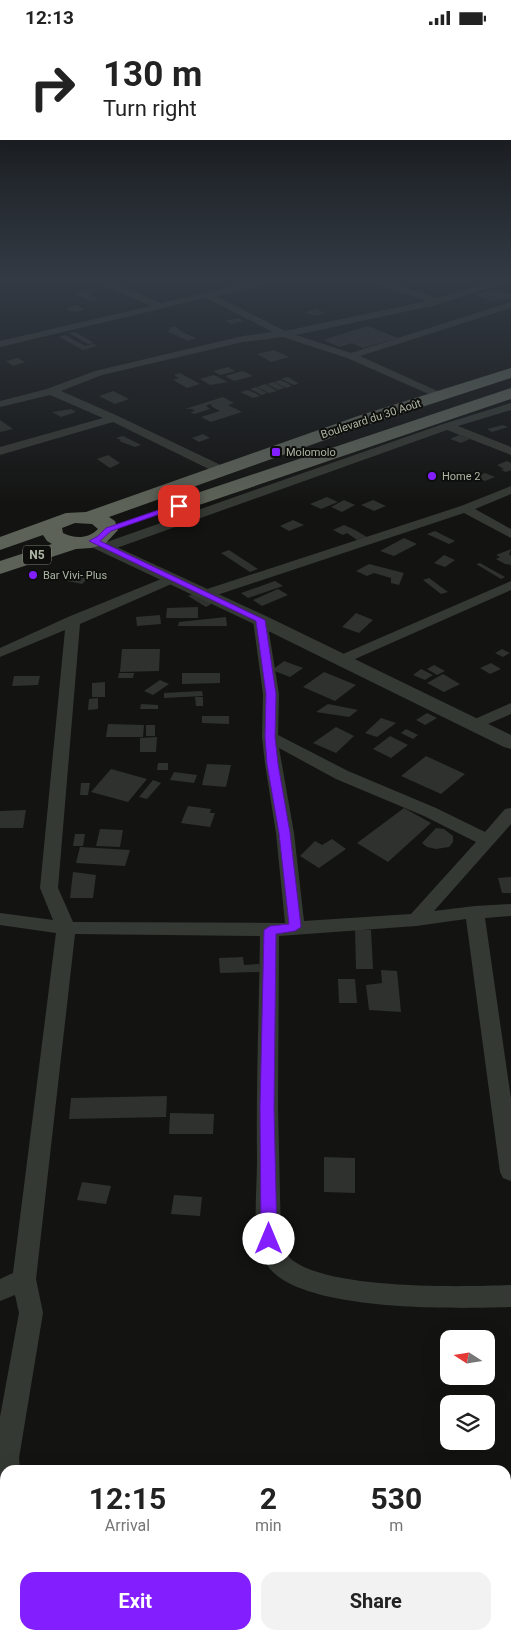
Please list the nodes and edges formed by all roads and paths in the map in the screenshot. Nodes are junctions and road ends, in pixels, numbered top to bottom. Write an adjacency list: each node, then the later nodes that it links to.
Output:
1 (180, 354): 6 (street)
2 (346, 354): 4 (street)
3 (359, 354): 4 (street)
4 (352, 356): 8 (street)
5 (511, 373): 8 (highway, Boulevard du 30 Août / N5)
6 (51, 391): 9 (street); 11 (street)
7 (511, 393): 21 (highway, Boulevard du 30 Août / N5)
8 (440, 396): 15 (highway, Boulevard du 30 Août / N5)
9 (0, 403)
10 (511, 406): 12 (street)
11 (114, 418): 13 (street); 15 (street)
12 (447, 426): 14 (street); 21 (street)
13 (0, 451)
14 (511, 451)
15 (223, 471): 18 (highway, Boulevard du 30 Août / N5)
16 (511, 491): 17 (street)
17 (465, 509): 20 (street); 26 (street)
18 (90, 517): 19 (highway, N5); 21 (highway)
19 (54, 525): 21 (highway, N5); 22 (highway, N5)
20 (511, 534)
21 (95, 540): 23 (highway, Boulevard du 30 Août / N5); 24 (street)
22 (0, 544)
23 (0, 568)
24 (171, 579): 26 (street); 27 (street)
25 (511, 585): 30 (street)
26 (206, 594): 28 (street)
27 (73, 620): 29 (street); 42 (street)
28 (260, 620): 30 (street); 33 (street)
29 (0, 653)
30 (341, 660): 32 (street)
31 (511, 708): 32 (street)
32 (474, 725): 34 (street)
33 (270, 737): 36 (street); 41 (street)
34 (511, 743)
35 (511, 813): 36 (street)
36 (487, 840): 40 (street)
37 (511, 910): 38 (street)
38 (475, 912): 40 (street); 44 (street)
39 (0, 919): 42 (street)
40 (416, 920): 41 (street)
41 (295, 927): 43 (street)
42 (66, 928): 43 (street); 46 (street)
43 (270, 930): 48 (street)
44 (502, 1057): 45 (street)
45 (511, 1172)
46 (24, 1279): 47 (street); 49 (street)
47 (0, 1291)
48 (511, 1297)
49 (7, 1465)

